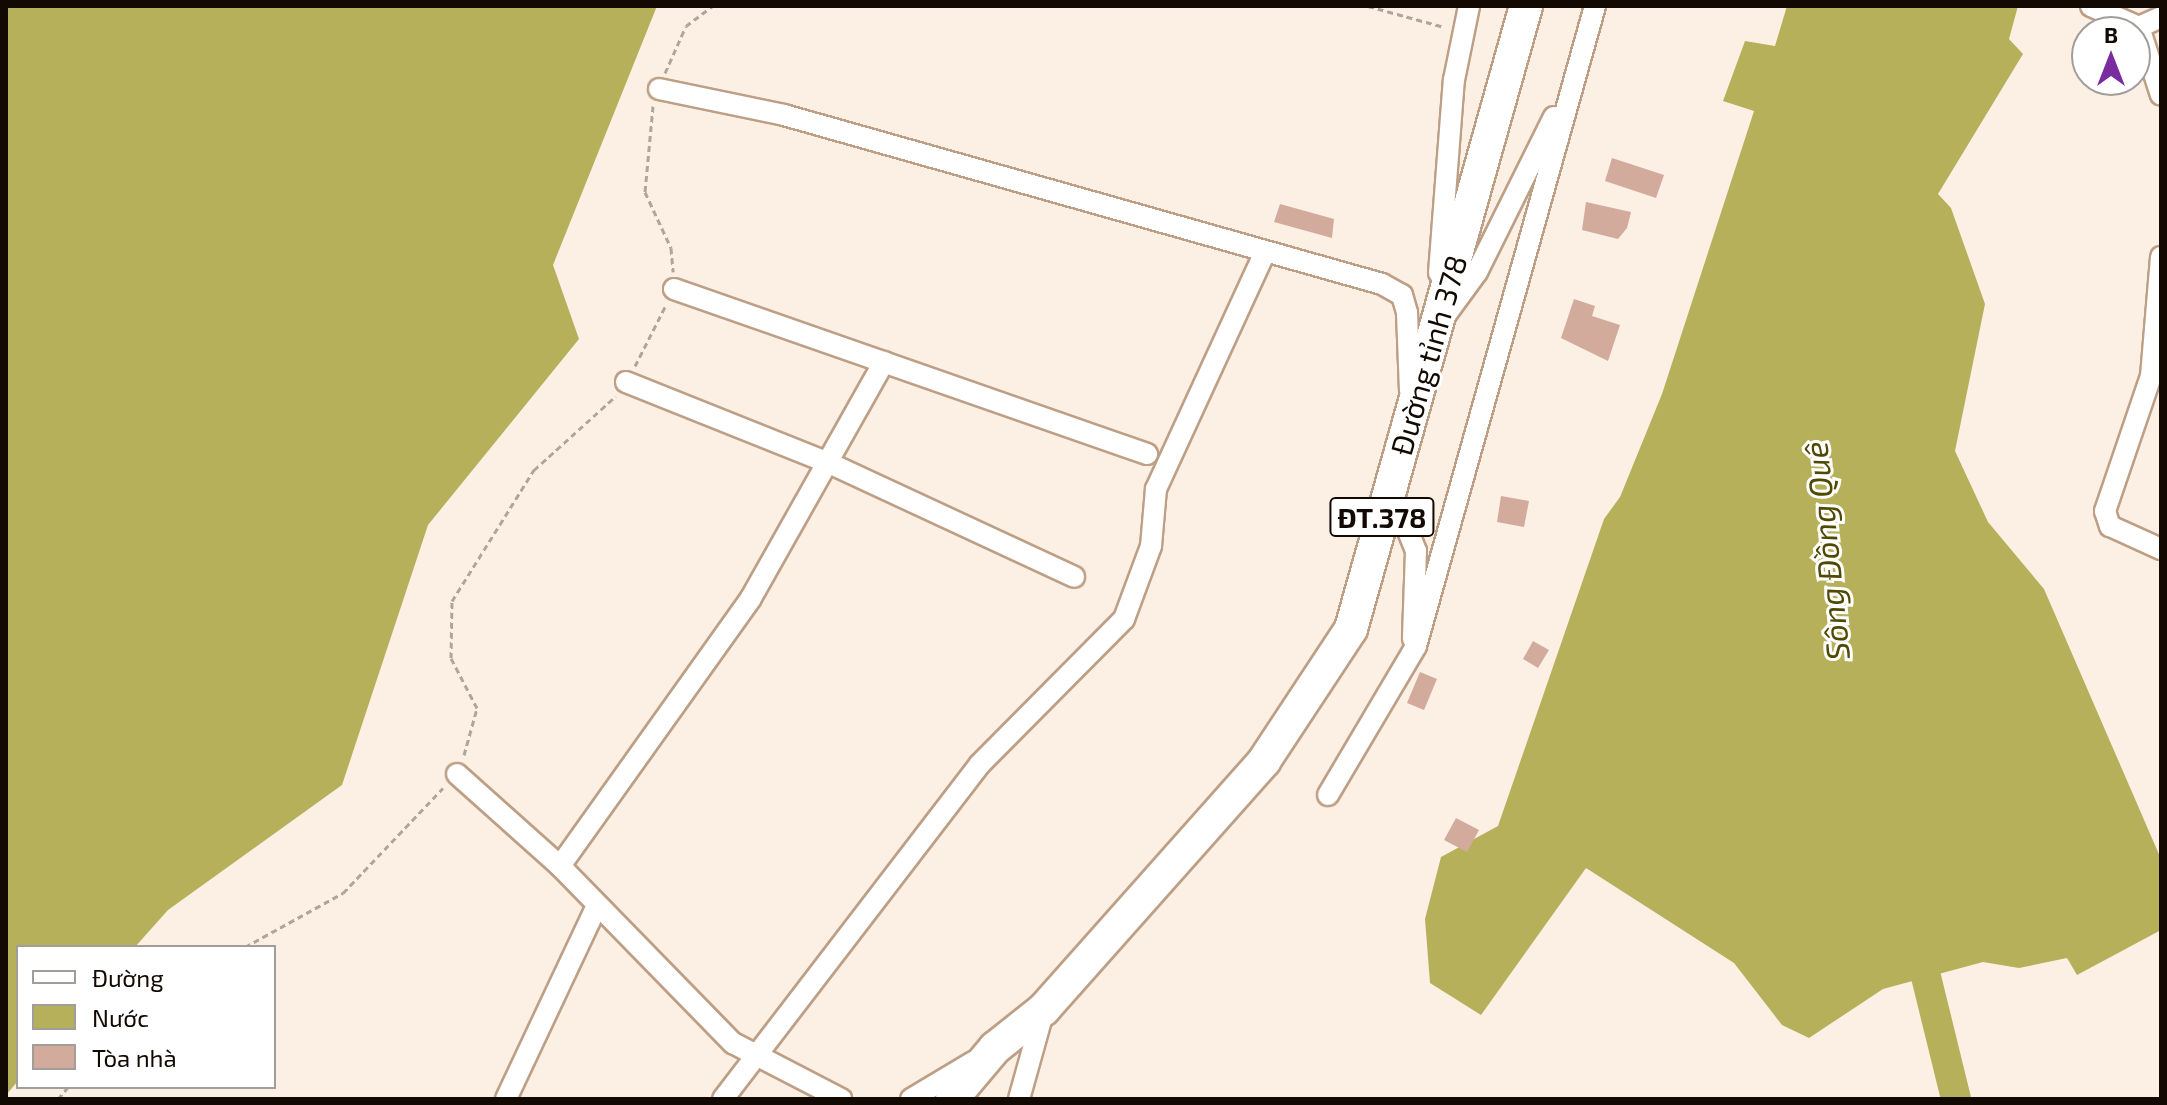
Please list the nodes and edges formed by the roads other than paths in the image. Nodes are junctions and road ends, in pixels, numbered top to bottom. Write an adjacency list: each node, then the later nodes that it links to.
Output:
1 (1469, 6): 13 (street)
2 (1526, 6): 13 (main road, Đường tỉnh 378 / ĐT.378)
3 (1595, 6): 8 (street)
4 (2091, 6): 5 (street)
5 (2114, 16)
6 (2151, 64): 9 (street)
7 (659, 89): 10 (street)
8 (1566, 92): 13 (street); 22 (street)
9 (2161, 95)
10 (1265, 252): 16 (street); 29 (street)
11 (2161, 266): 20 (street)
12 (674, 289): 14 (street)
13 (1435, 329): 16 (main road, Đường tỉnh 378 / ĐT.378)
14 (884, 362): 17 (street); 18 (street)
15 (626, 382): 18 (street)
16 (1412, 411): 19 (main road, Đường tỉnh 378 / ĐT.378)
17 (1147, 454)
18 (831, 464): 21 (street); 25 (street)
19 (1390, 487): 22 (street); 27 (main road, Đường tỉnh 378 / ĐT.378)
20 (2161, 549)
21 (1074, 577)
22 (1416, 646): 24 (street)
23 (457, 774): 25 (street)
24 (1328, 795)
25 (560, 866): 26 (street)
26 (596, 908): 29 (street); 30 (street)
27 (1044, 1009): 28 (main road, ĐT.378); 35 (street)
28 (995, 1048): 33 (street); 34 (main road, ĐT.378)
29 (752, 1053): 31 (street); 32 (street)
30 (506, 1099)
31 (723, 1099)
32 (841, 1099)
33 (911, 1099)
34 (952, 1099)
35 (1019, 1099)

